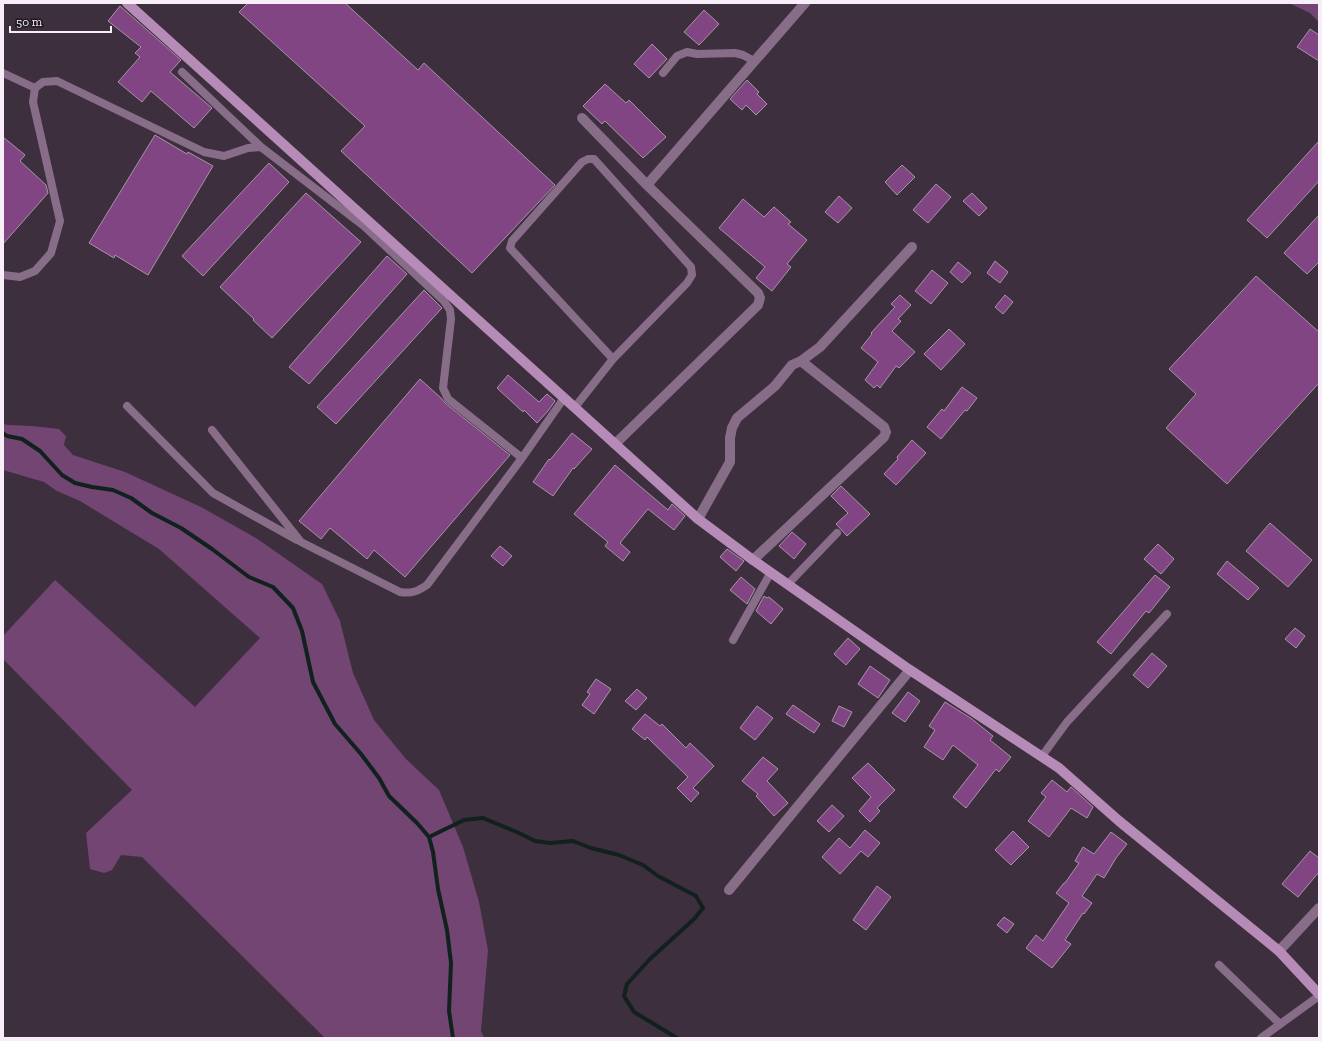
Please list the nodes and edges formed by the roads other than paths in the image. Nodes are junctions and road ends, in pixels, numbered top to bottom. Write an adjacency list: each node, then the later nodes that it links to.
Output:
1 (128, 3): 15 (street)
2 (805, 3): 3 (street)
3 (754, 61): 6 (lane); 10 (street)
4 (3, 72): 7 (lane)
5 (182, 72): 9 (lane)
6 (663, 73)
7 (35, 88): 9 (lane); 12 (lane)
8 (582, 118): 10 (street)
9 (261, 147): 20 (lane)
10 (647, 185): 19 (street)
11 (912, 247): 14 (street)
12 (3, 275)
13 (613, 359): 13 (lane); 17 (lane)
14 (801, 361): 21 (street); 24 (street)
15 (564, 398): 17 (street); 20 (lane)
16 (128, 406): 23 (lane)
17 (575, 408): 19 (street)
18 (212, 430): 23 (lane)
19 (615, 444): 21 (street)
20 (522, 458): 23 (lane)
21 (698, 519): 24 (street)
22 (837, 533): 26 (lane)
23 (301, 542)
24 (753, 560): 25 (street)
25 (771, 572): 26 (street); 28 (lane)
26 (788, 584): 29 (street)
27 (1167, 614): 30 (lane)
28 (732, 640)
29 (910, 670): 30 (street); 31 (street)
30 (1042, 756): 33 (street)
31 (729, 890)
32 (1319, 908): 33 (street)
33 (1279, 951): 35 (street)
34 (1218, 964): 36 (lane)
35 (1319, 995): 36 (lane)
36 (1280, 1024): 37 (lane)
37 (1261, 1038)

